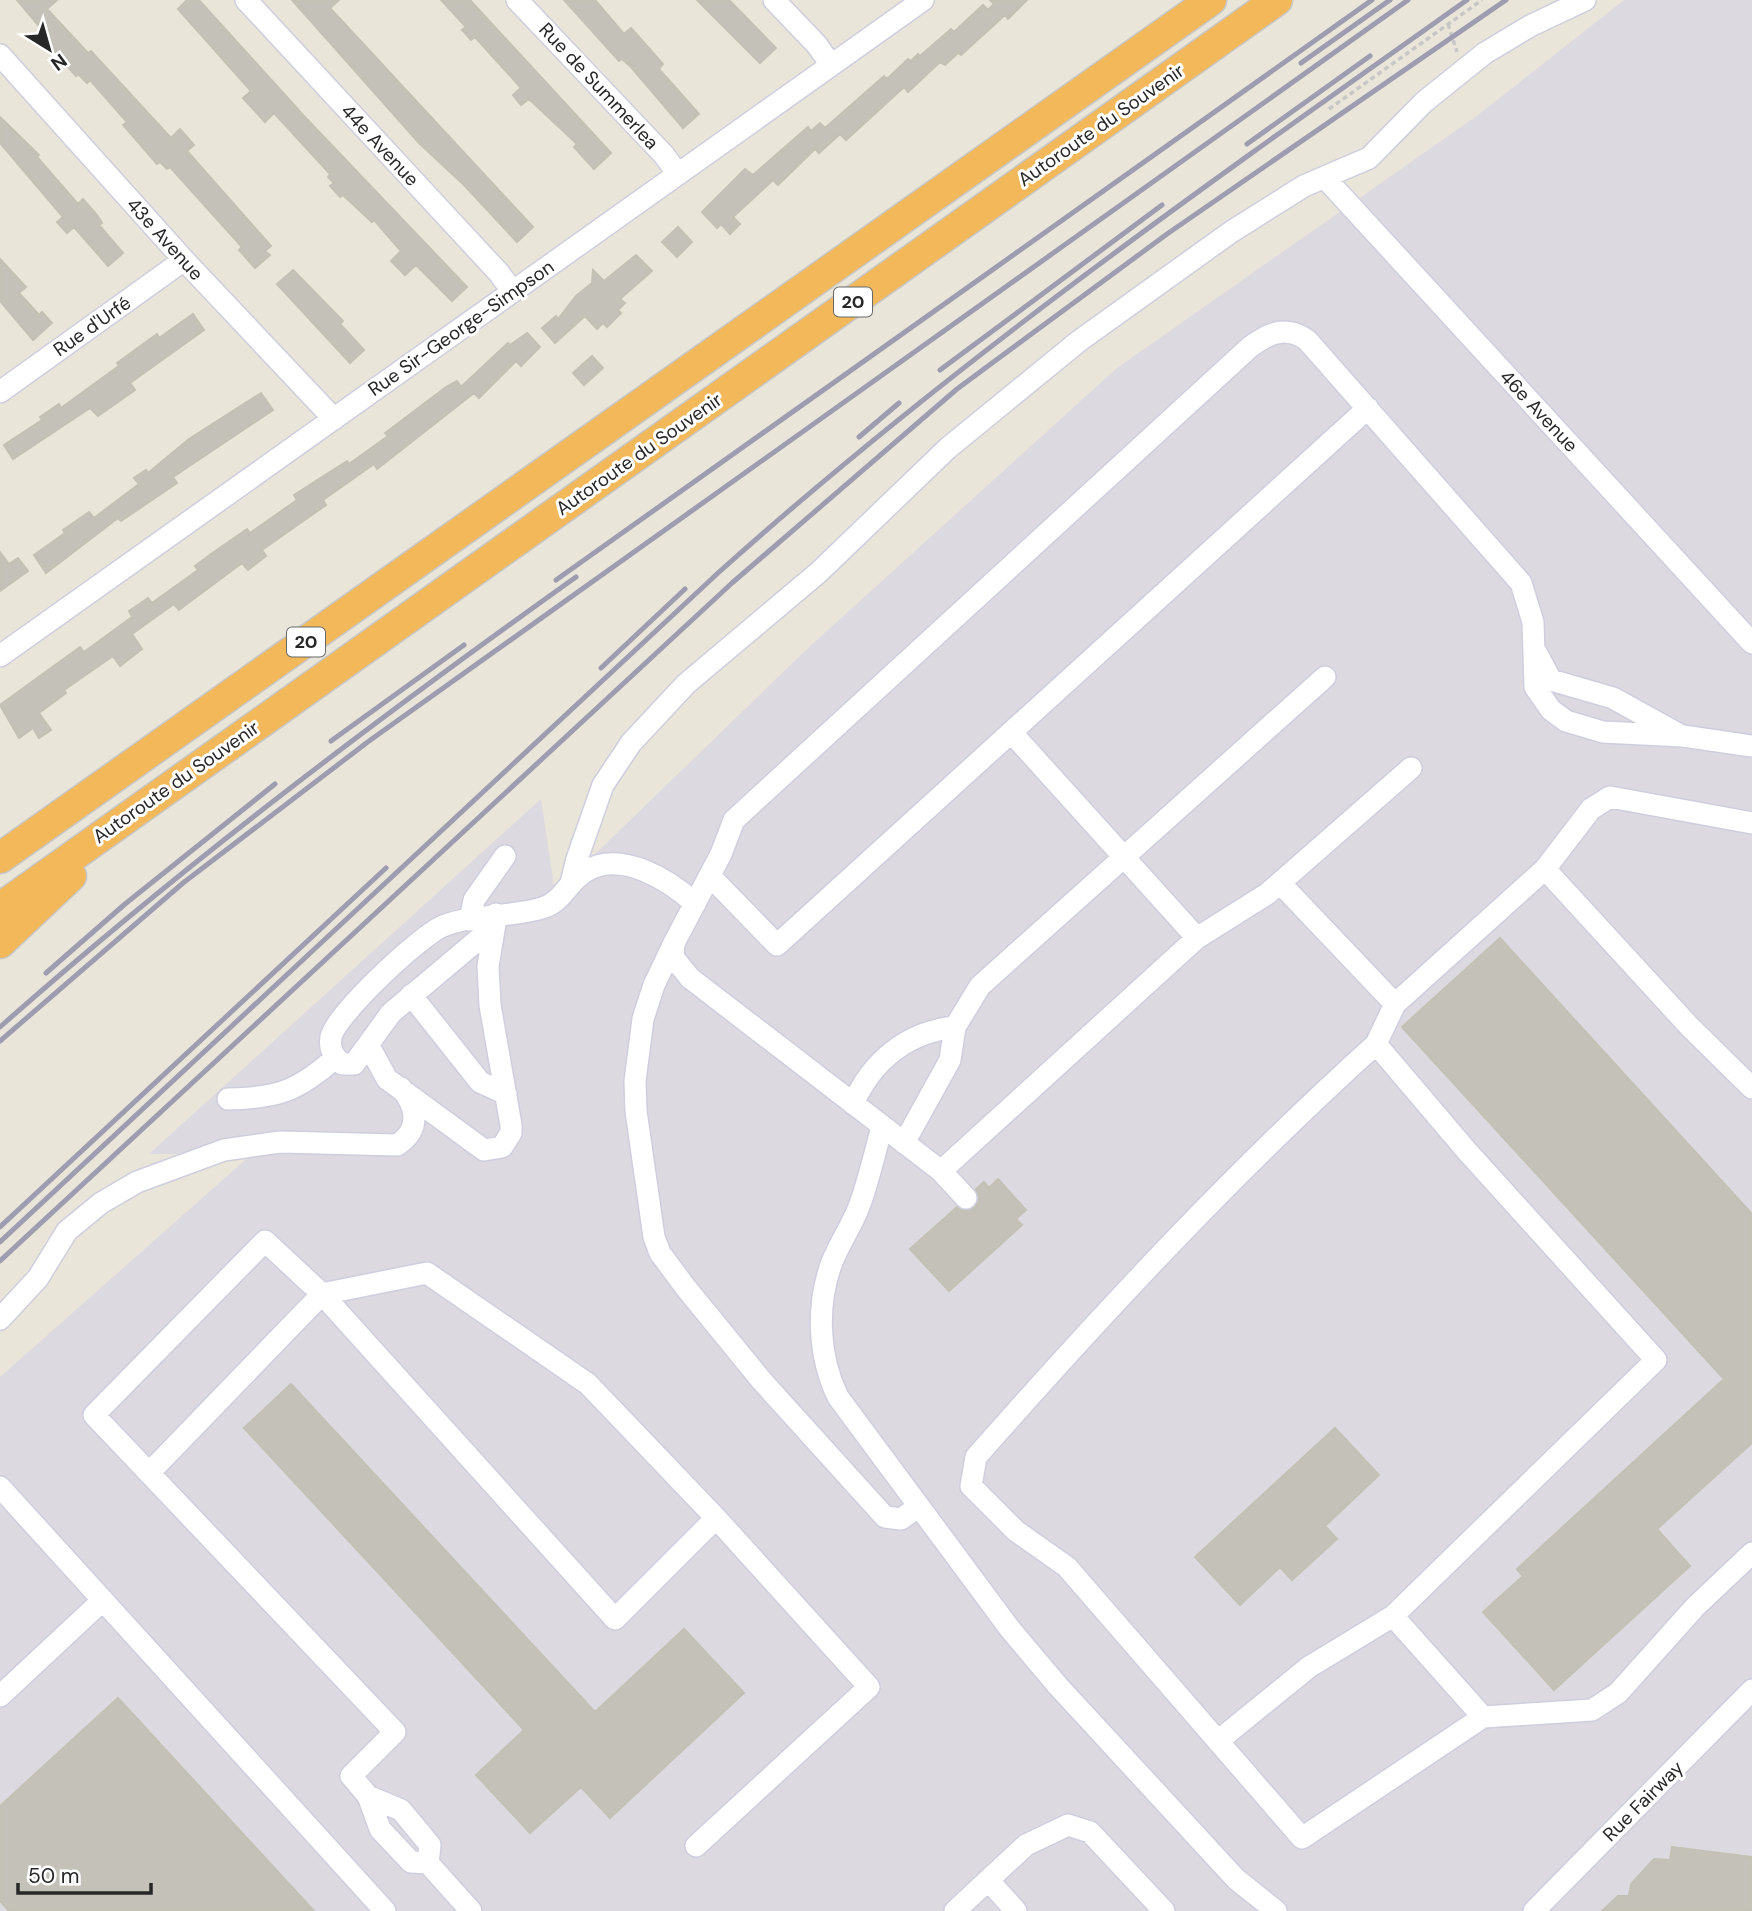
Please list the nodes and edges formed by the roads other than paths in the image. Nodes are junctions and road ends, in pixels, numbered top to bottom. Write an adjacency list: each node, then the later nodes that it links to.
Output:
1 (246, 0): 13 (street, 44e Avenue)
2 (517, 0): 10 (street, Rue de Summerlea)
3 (774, 0): 9 (street)
4 (923, 0): 9 (street, Rue Sir-George-Simpson)
5 (1211, 0): 29 (highway, Autoroute du Souvenir / 20)
6 (1277, 0): 25 (highway, Autoroute du Souvenir / 20)
7 (1585, 0): 11 (street)
8 (0, 55): 12 (street, 43e Avenue)
9 (831, 65): 10 (street, Rue Sir-George-Simpson)
10 (678, 174): 13 (street, Rue Sir-George-Simpson)
11 (1326, 179): 17 (street, 46e Avenue); 32 (street)
12 (184, 260): 14 (street, Rue d'Urfé); 16 (street, 43e Avenue)
13 (512, 291): 16 (street, Rue Sir-George-Simpson)
14 (3, 385)
15 (1368, 408): 18 (street); 21 (street); 31 (street)
16 (334, 419): 19 (street, Rue Sir-George-Simpson)
17 (1752, 643)
18 (1535, 649): 22 (street); 22 (street)
19 (0, 656)
20 (1325, 677): 28 (street)
21 (1011, 732): 28 (street); 31 (street)
22 (1683, 736): 23 (street)
23 (1752, 746)
24 (1411, 768): 33 (street)
25 (148, 802): 35 (highway, Autoroute du Souvenir / 20); 39 (highway)
26 (1752, 822): 30 (street)
27 (505, 856): 37 (street)
28 (1123, 856): 38 (street); 45 (street)
29 (0, 858)
30 (1545, 869): 44 (street); 50 (street)
31 (710, 876): 34 (street)
32 (572, 883): 34 (street); 36 (street)
33 (1280, 883): 38 (street); 44 (street)
34 (695, 904): 40 (street)
35 (0, 908)
36 (495, 919): 37 (street); 43 (street); 51 (street)
37 (470, 920): 48 (street)
38 (1197, 938): 56 (street)
39 (0, 943)
40 (674, 943): 41 (street); 42 (street)
41 (690, 978): 42 (street); 53 (street)
42 (654, 985): 62 (street)
43 (411, 995): 47 (street); 51 (street)
44 (1395, 1004): 46 (street)
45 (955, 1027): 53 (street); 55 (street)
46 (1376, 1044): 66 (street); 70 (street)
47 (369, 1046): 48 (street); 49 (street)
48 (335, 1058): 52 (street)
49 (401, 1088): 51 (street); 59 (street)
50 (1752, 1088)
51 (506, 1094)
52 (228, 1099)
53 (853, 1104): 54 (street)
54 (882, 1127): 55 (street); 62 (street)
55 (904, 1143): 56 (street)
56 (942, 1171): 57 (street)
57 (966, 1198)
58 (322, 1294): 60 (street); 60 (street); 63 (street); 63 (street)
59 (0, 1319)
60 (150, 1472): 74 (street)
61 (0, 1487): 65 (street)
62 (918, 1507): 78 (street)
63 (716, 1518): 71 (street)
64 (1752, 1553): 69 (street)
65 (103, 1600): 68 (street); 73 (street)
66 (1394, 1616): 69 (street); 70 (street)
67 (1752, 1690): 79 (street, Rue Fairway)
68 (0, 1696)
69 (1483, 1717): 70 (street)
70 (1217, 1741)
71 (696, 1846)
72 (988, 1880): 75 (street); 76 (street); 77 (street)
73 (385, 1911)
74 (471, 1911)
75 (955, 1911)
76 (1016, 1911)
77 (1164, 1911)
78 (1276, 1911)
79 (1534, 1911)

